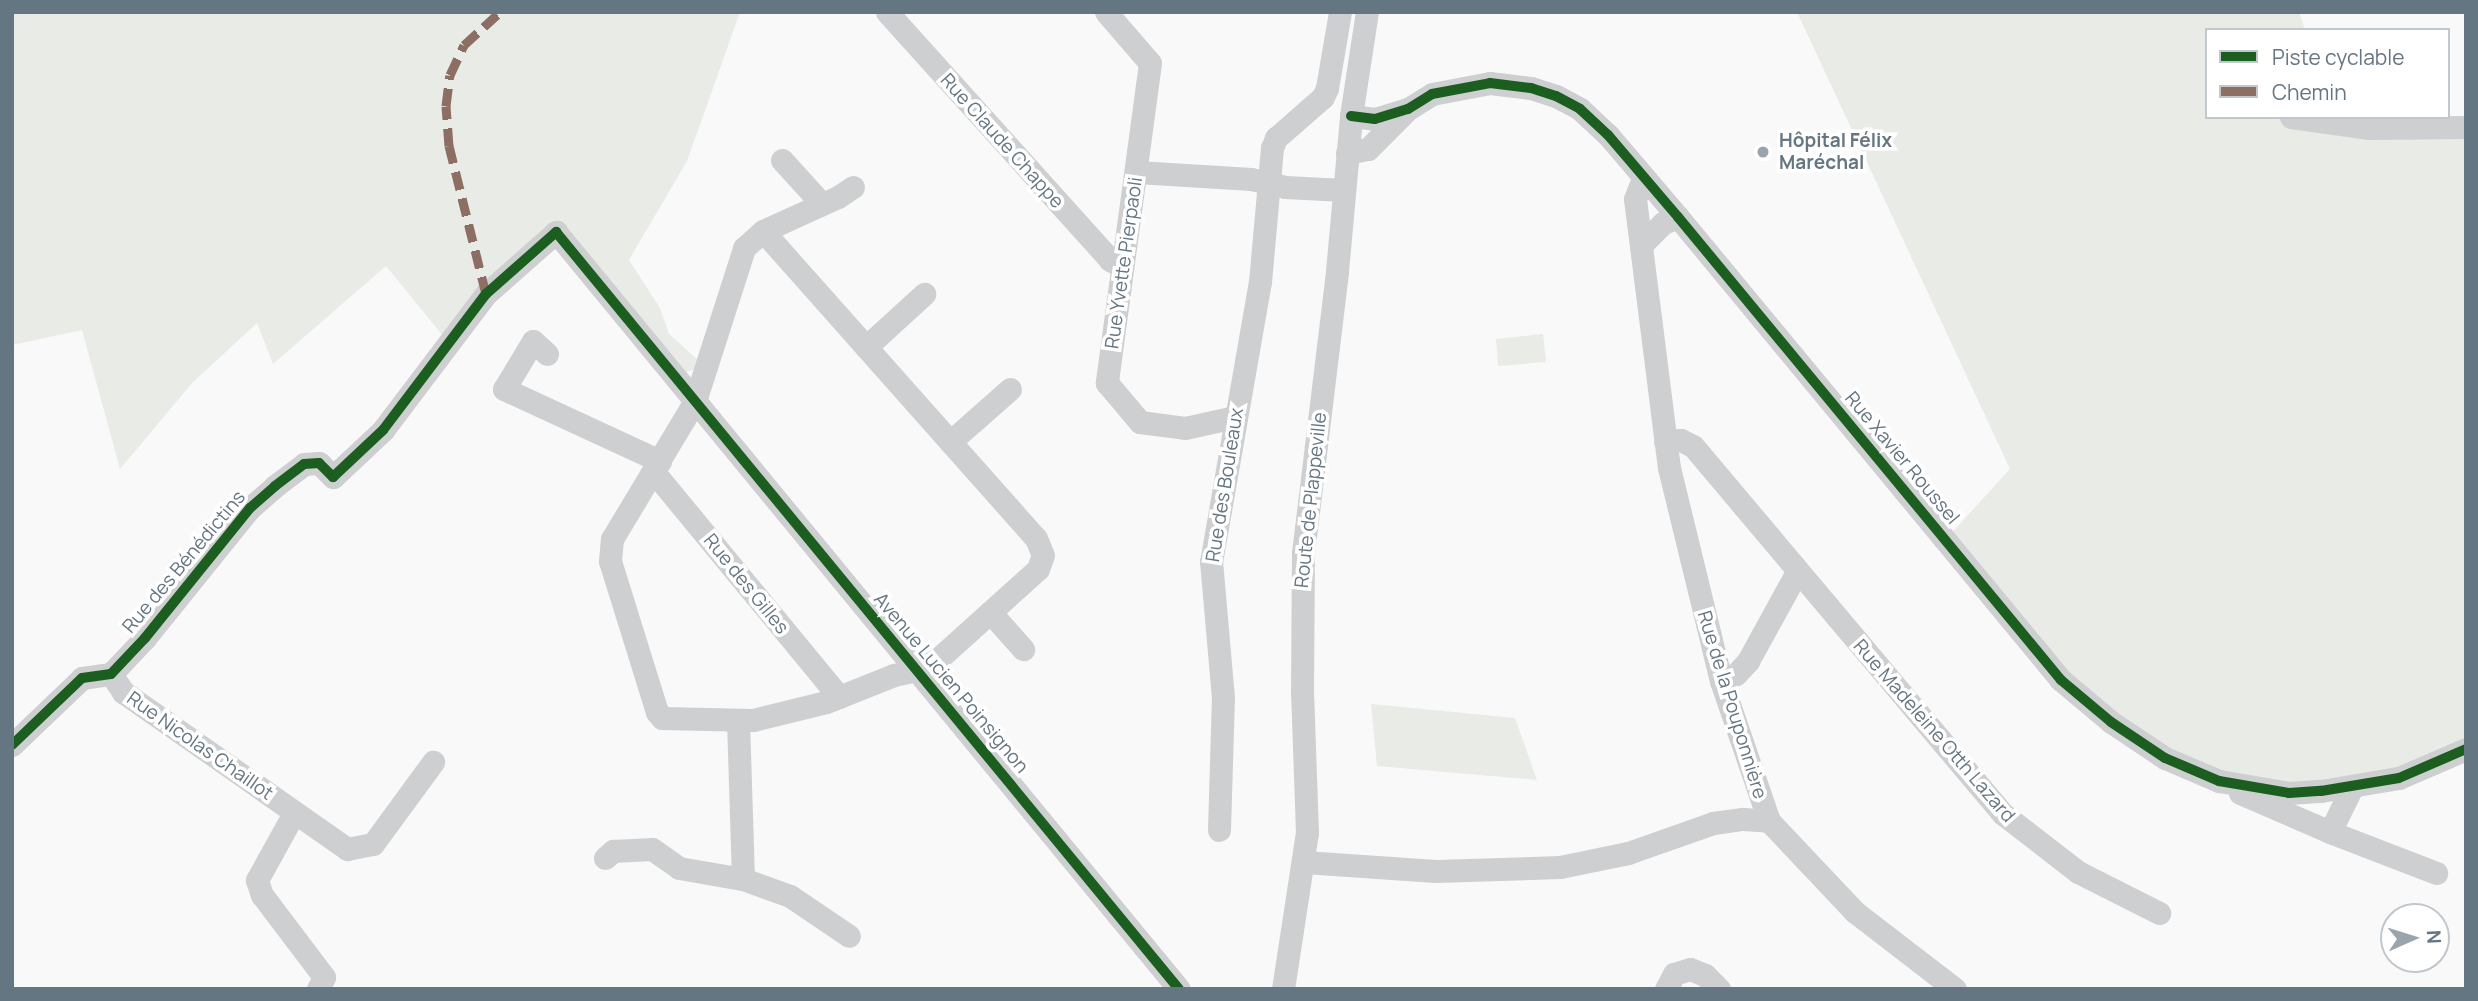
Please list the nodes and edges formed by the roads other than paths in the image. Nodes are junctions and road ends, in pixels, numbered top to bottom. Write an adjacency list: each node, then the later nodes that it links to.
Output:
1 (887, 12): 21 (street, Rue Claude Chappe)
2 (1106, 12): 12 (street, Rue Yvette Pierpaoli)
3 (1340, 12): 14 (street, Rue des Bouleaux)
4 (1367, 12): 6 (street, Route de Plappeville)
5 (1408, 109): 6 (street, Rue Xavier Roussel); 10 (street, Rue Xavier Roussel); 13 (street, Rue Xavier Roussel)
6 (1351, 116): 10 (street, Route de Plappeville)
7 (2322, 119): 8 (street)
8 (2354, 121): 9 (street)
9 (2466, 127)
10 (1347, 153): 16 (street, Route de Plappeville)
11 (782, 160): 17 (street)
12 (1137, 172): 14 (street); 21 (street, Rue Yvette Pierpaoli)
13 (1643, 178): 18 (street, Rue Xavier Roussel); 20 (street, Rue de la Pouponnière)
14 (1269, 183): 16 (street); 28 (street, Rue des Bouleaux)
15 (853, 187): 17 (street)
16 (1344, 190): 52 (street, Route de Plappeville)
17 (822, 204): 19 (street)
18 (1678, 217): 20 (street); 45 (street, Rue Xavier Roussel)
19 (763, 231): 24 (street); 27 (street)
20 (1641, 246): 29 (street, Rue de la Pouponnière)
21 (1121, 266): 28 (street, Rue Yvette Pierpaoli)
22 (486, 294): 27 (street, Avenue Lucien Poinsignon); 38 (street, Rue des Bénédictins)
23 (924, 295): 24 (street)
24 (866, 347): 30 (street)
25 (547, 354): 32 (street)
26 (1010, 389): 30 (street)
27 (695, 401): 32 (street); 37 (street, Avenue Lucien Poinsignon)
28 (1235, 416): 49 (street, Rue des Bouleaux)
29 (1665, 440): 31 (street, Rue Madeleine Otth Lazard); 33 (street, Rue de la Pouponnière)
30 (950, 442): 35 (street)
31 (1707, 464): 33 (street); 34 (street, Rue Madeleine Otth Lazard)
32 (657, 466): 40 (street, Rue des Gilles); 41 (street)
33 (1669, 468): 39 (street, Rue de la Pouponnière)
34 (1797, 572): 39 (street); 55 (street, Rue Madeleine Otth Lazard)
35 (990, 612): 36 (street); 37 (street)
36 (1023, 649)
37 (917, 670): 40 (street); 58 (street, Avenue Lucien Poinsignon)
38 (111, 674): 42 (street); 47 (street, Rue Nicolas Chaillot)
39 (1721, 681): 48 (street, Rue de la Pouponnière)
40 (839, 697): 41 (street)
41 (738, 720): 54 (street)
42 (12, 745)
43 (2466, 749): 46 (street, Rue Xavier Roussel)
44 (433, 762): 47 (street, Rue Nicolas Chaillot)
45 (2219, 781): 46 (street, Rue Xavier Roussel); 50 (street)
46 (2352, 787): 50 (street)
47 (294, 813): 57 (street, Rue Nicolas Chaillot)
48 (1769, 821): 52 (street, Rue de la Pouponnière); 62 (street)
49 (1219, 830)
50 (2330, 832): 53 (street)
51 (605, 858): 54 (street)
52 (1304, 862): 59 (street, Route de Plappeville)
53 (2437, 873)
54 (743, 879): 56 (street)
55 (2159, 913)
56 (849, 936)
57 (321, 983)
58 (1179, 989)
59 (1283, 989)
60 (1666, 989): 61 (street)
61 (1718, 989)
62 (1955, 989)

